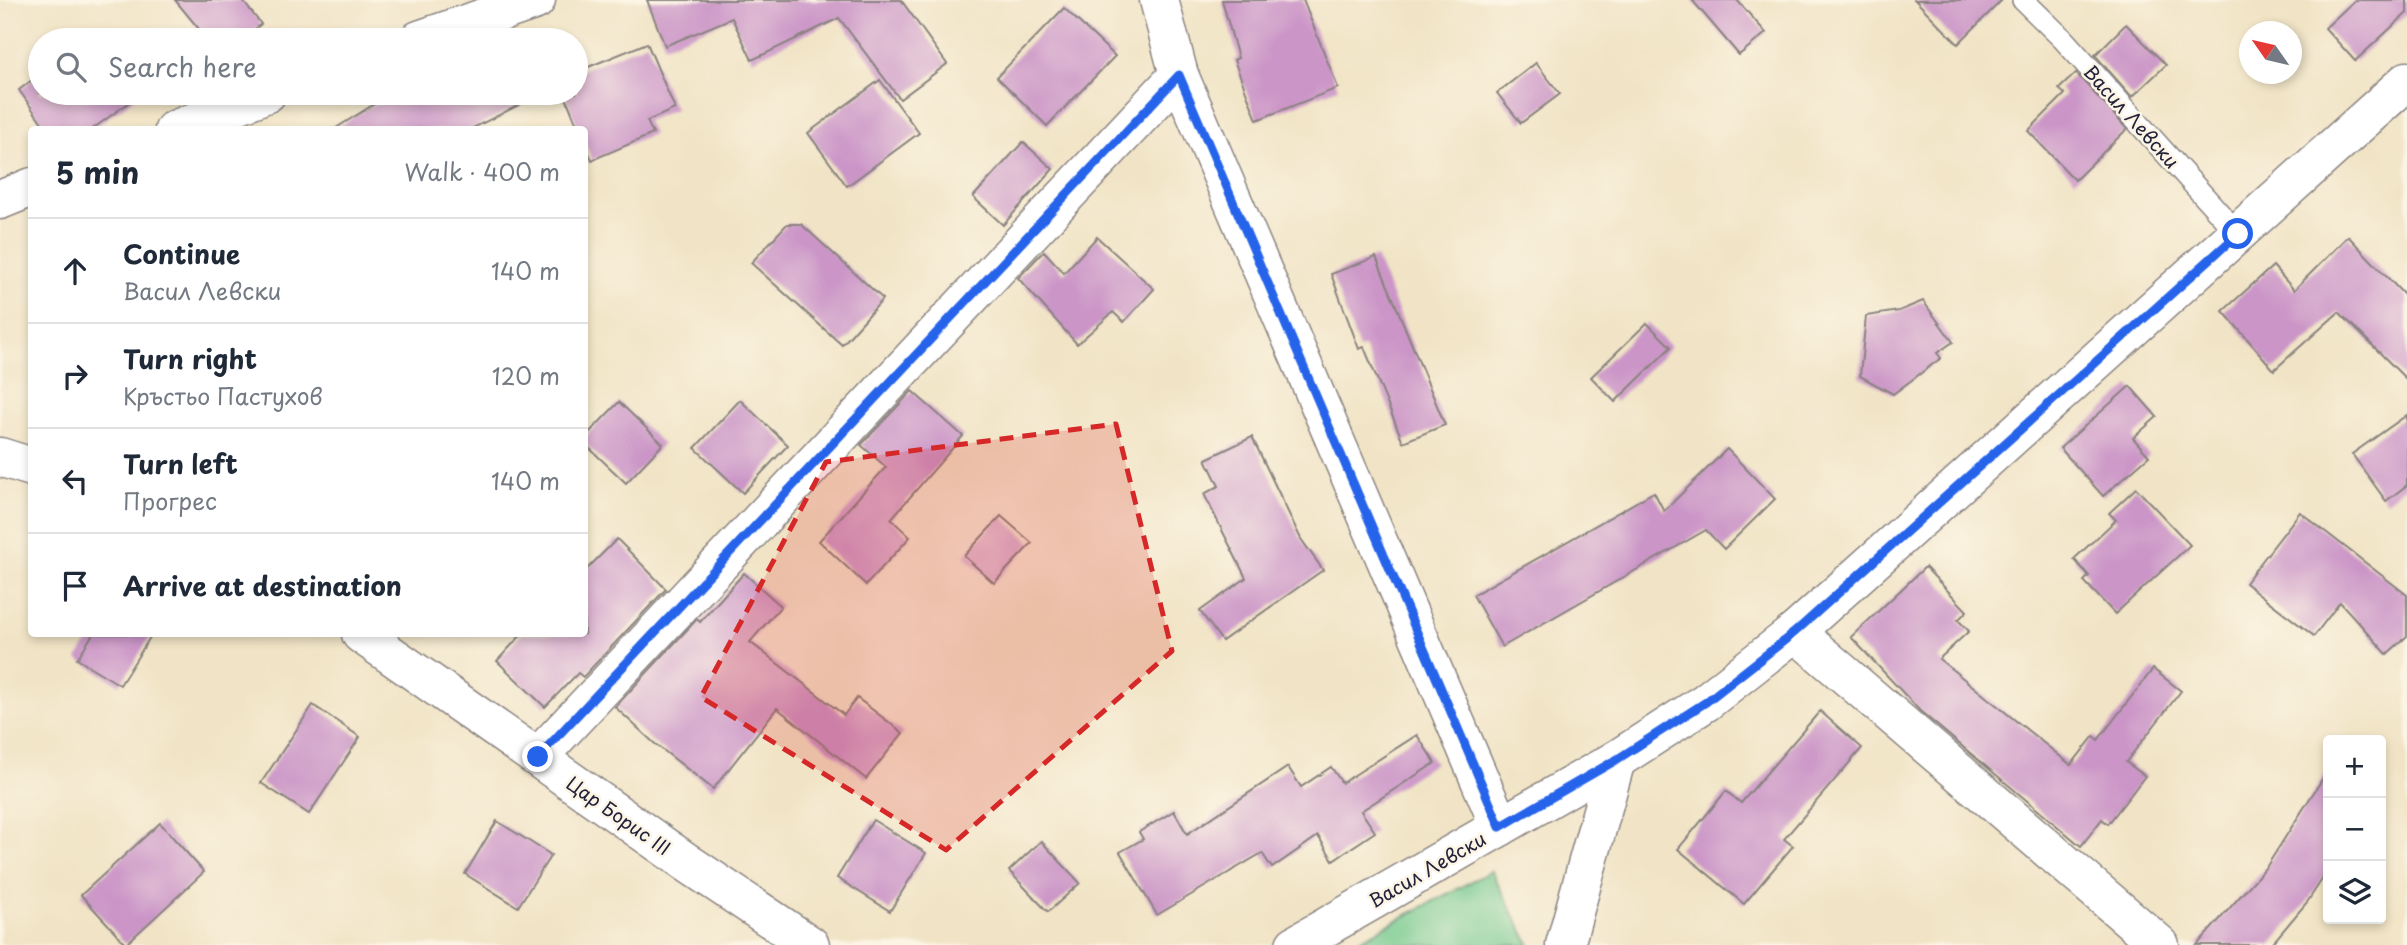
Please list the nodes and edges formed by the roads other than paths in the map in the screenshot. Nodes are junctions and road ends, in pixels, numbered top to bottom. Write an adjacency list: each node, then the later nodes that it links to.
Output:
1 (537, 0): 4 (street)
2 (1159, 0): 5 (street)
3 (2023, 0): 13 (lane, Васил Левски)
4 (454, 28)
5 (1179, 75): 18 (street); 20 (street)
6 (2407, 82): 13 (street, Васил Левски)
7 (236, 105): 9 (street)
8 (263, 105): 10 (street)
9 (184, 126)
10 (257, 126)
11 (28, 189): 12 (street)
12 (0, 200)
13 (2238, 234): 16 (street, Васил Левски)
14 (0, 457): 15 (street)
15 (28, 466)
16 (1795, 632): 19 (street, Васил Левски); 24 (street)
17 (365, 637): 18 (street, Цар Борис III)
18 (538, 757): 21 (street, Цар Борис III)
19 (1616, 760): 20 (street, Васил Левски); 23 (street)
20 (1500, 827): 22 (street, Васил Левски)
21 (810, 945)
22 (1295, 945)
23 (1565, 945)
24 (2160, 945)

